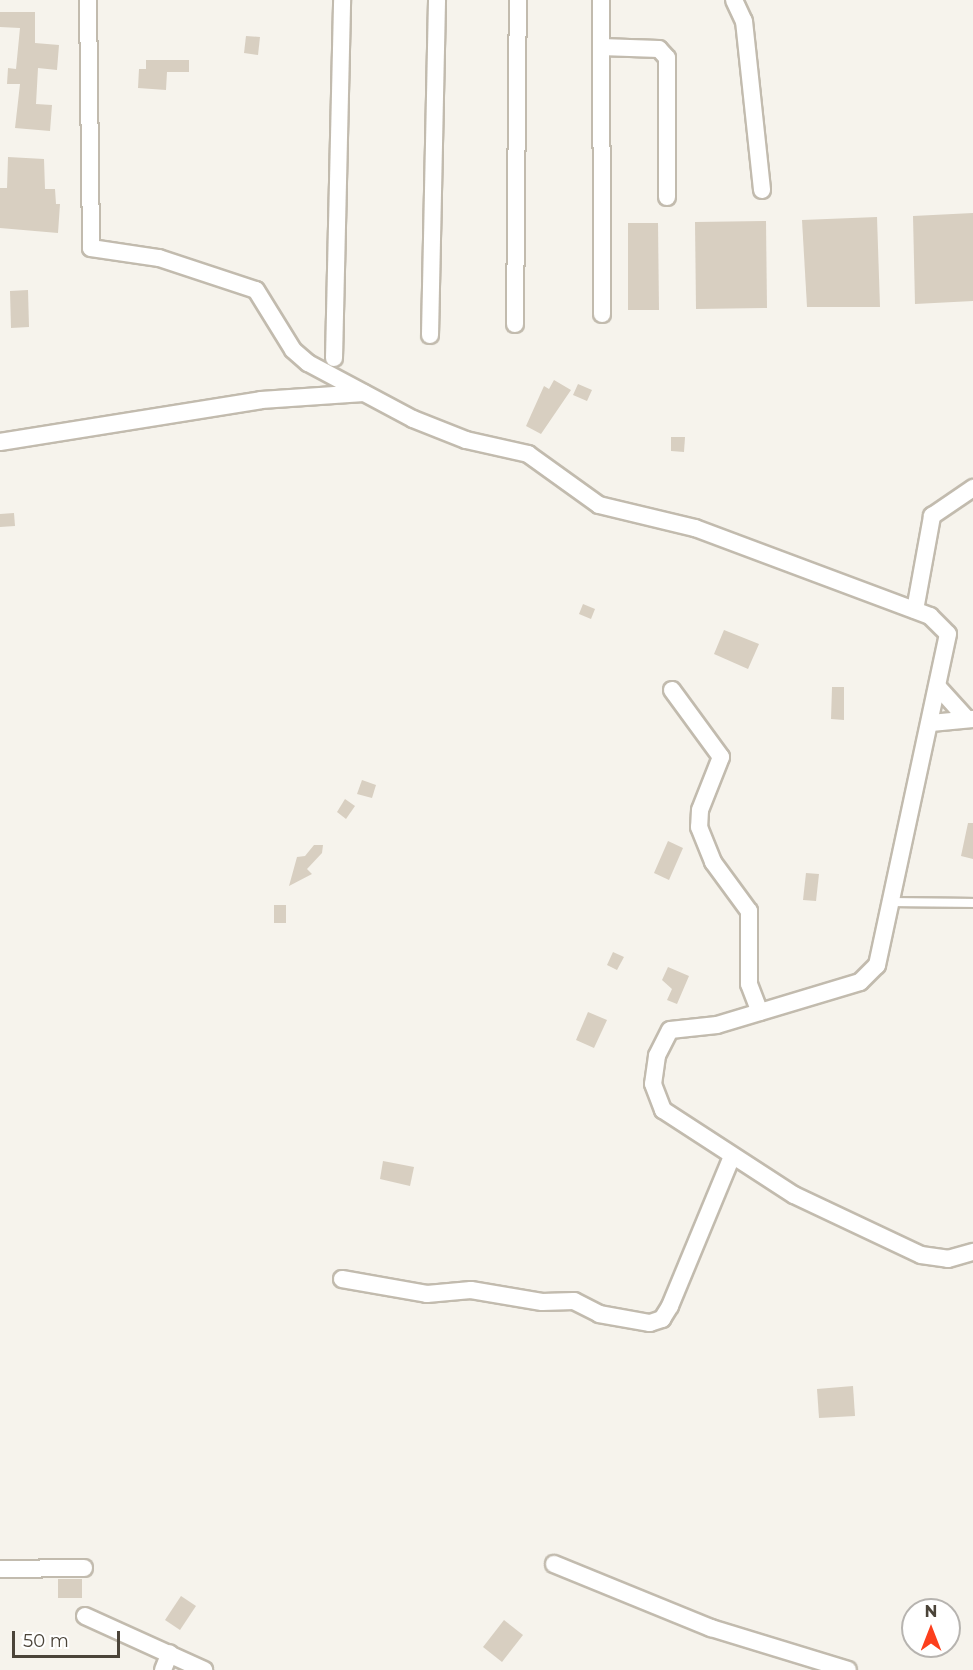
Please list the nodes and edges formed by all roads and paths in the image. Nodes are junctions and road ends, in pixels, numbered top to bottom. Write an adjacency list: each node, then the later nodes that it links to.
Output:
1 (88, 0): 14 (street)
2 (342, 0): 13 (street)
3 (437, 0): 12 (street)
4 (518, 0): 11 (street)
5 (601, 0): 7 (street)
6 (734, 0): 8 (street)
7 (601, 47): 9 (street); 10 (street)
8 (762, 190)
9 (668, 197)
10 (602, 314)
11 (516, 324)
12 (430, 335)
13 (334, 358)
14 (371, 393): 15 (street); 17 (street)
15 (0, 442)
16 (973, 488): 17 (street)
17 (915, 610): 18 (street)
18 (939, 688): 20 (street); 21 (street)
19 (672, 690): 24 (street)
20 (970, 718): 21 (street)
21 (931, 723): 22 (street)
22 (894, 902): 23 (lane); 24 (street)
23 (973, 903)
24 (760, 1012): 25 (street)
25 (732, 1156): 26 (street); 27 (street)
26 (973, 1252)
27 (342, 1279)
28 (554, 1564): 33 (street)
29 (84, 1568): 30 (street)
30 (0, 1569)
31 (85, 1616): 32 (street)
32 (170, 1653): 34 (street); 35 (street)
33 (812, 1664): 36 (street)
34 (163, 1670)
35 (204, 1670)
36 (848, 1670)

